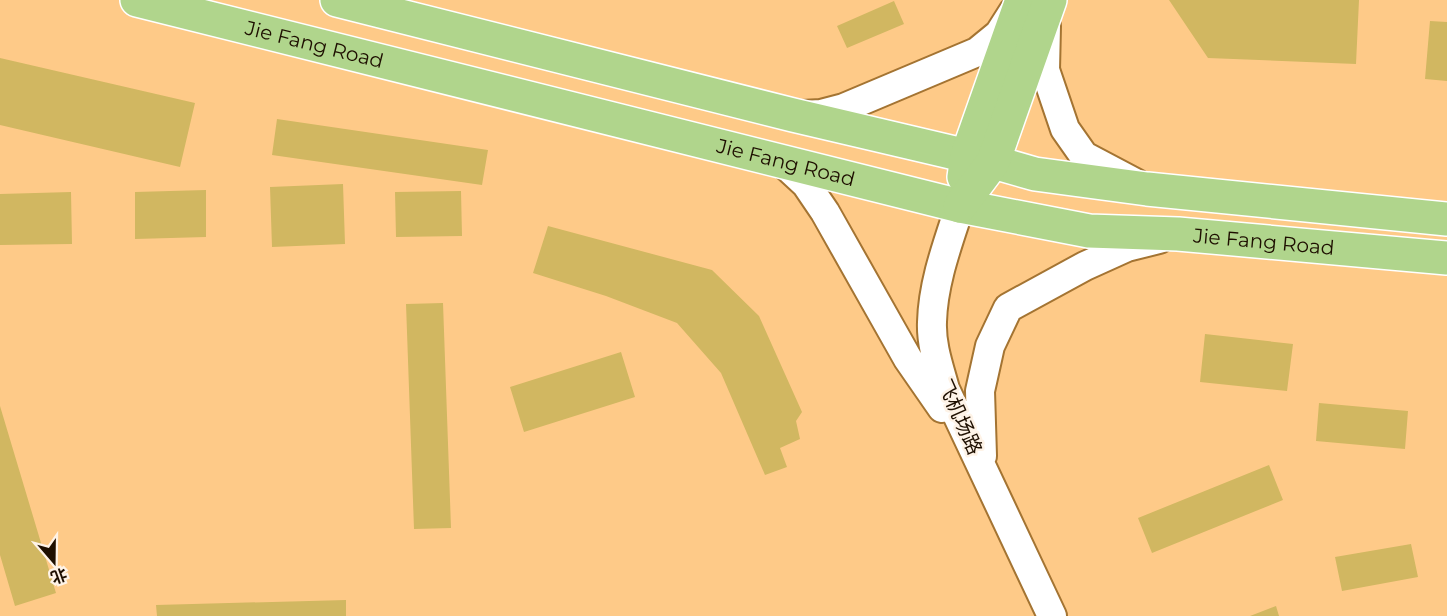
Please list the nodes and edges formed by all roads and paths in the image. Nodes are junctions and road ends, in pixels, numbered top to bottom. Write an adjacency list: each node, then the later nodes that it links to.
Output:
1 (138, 0): 6 (main road, Jie Fang Road)
2 (337, 0): 4 (main road, Jie Fang Road)
3 (1035, 1): 4 (street); 5 (main road); 7 (street)
4 (792, 116): 5 (main road, Jie Fang Road)
5 (980, 159): 7 (main road, Jie Fang Road); 8 (main road)
6 (780, 160): 8 (main road, Jie Fang Road); 12 (street)
7 (1147, 189): 9 (main road, Jie Fang Road)
8 (960, 206): 10 (main road, Jie Fang Road); 12 (street, 飞机场路)
9 (1447, 219)
10 (1178, 234): 11 (main road, Jie Fang Road); 12 (street)
11 (1447, 258)
12 (982, 467): 13 (street, 飞机场路)
13 (1052, 616)

